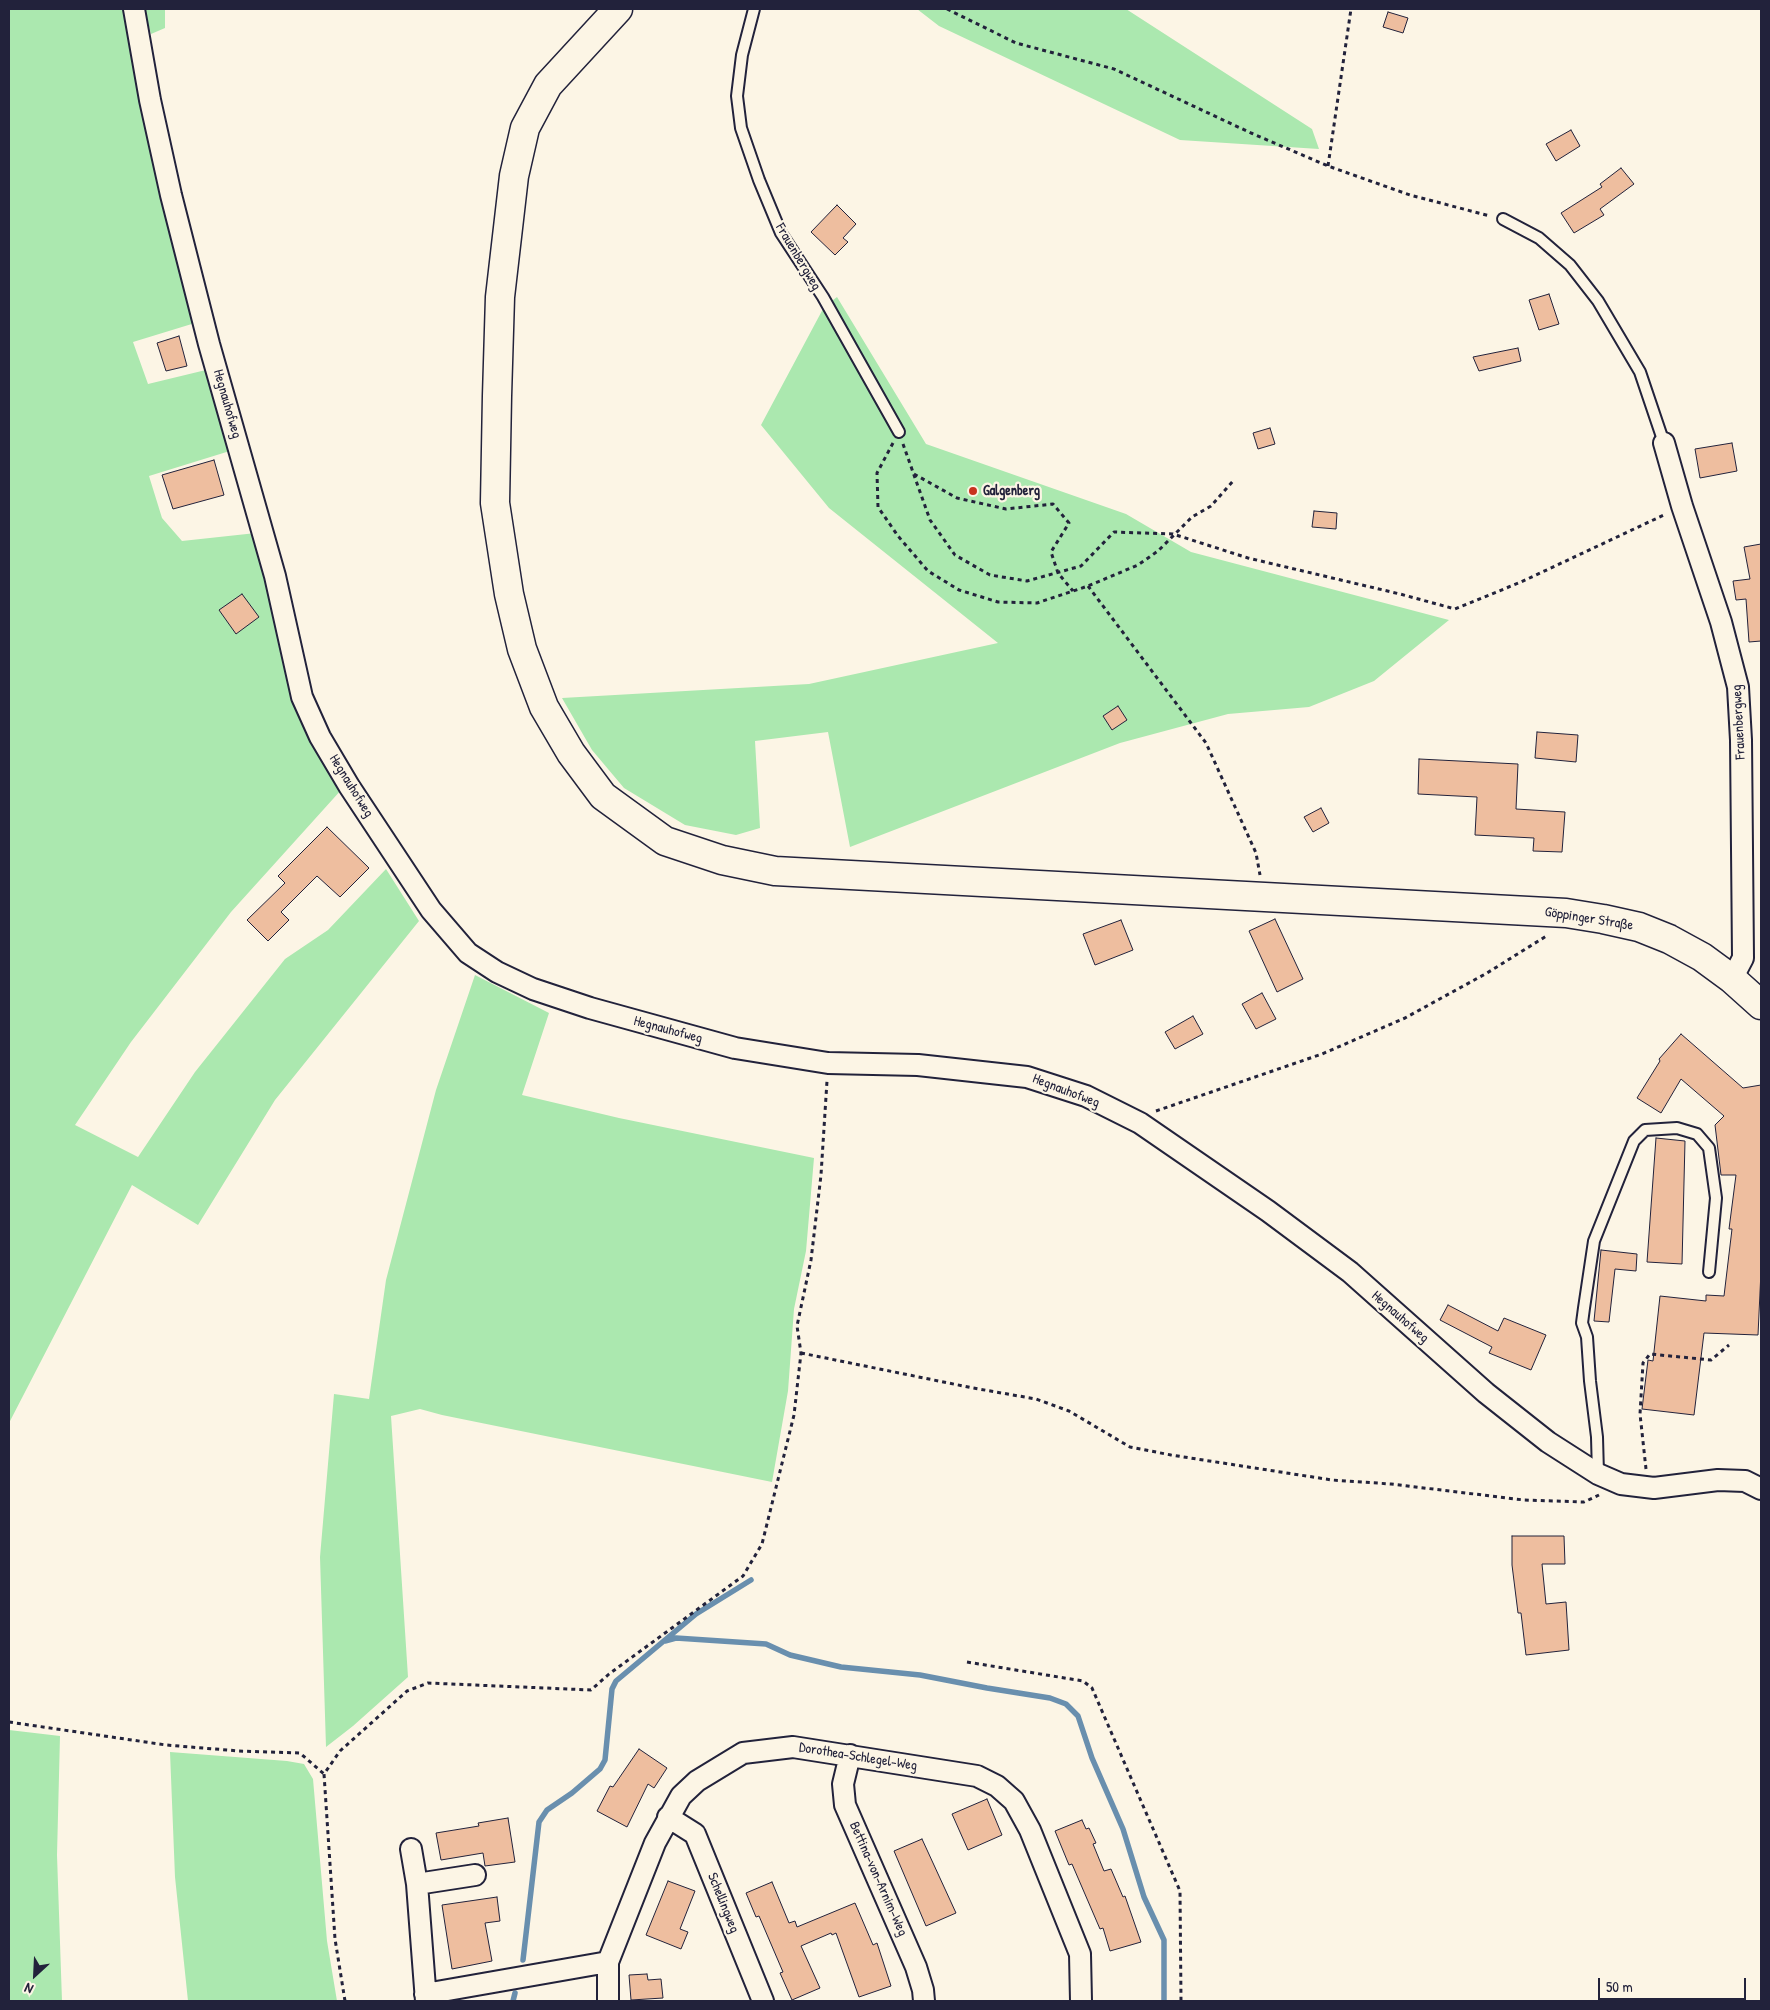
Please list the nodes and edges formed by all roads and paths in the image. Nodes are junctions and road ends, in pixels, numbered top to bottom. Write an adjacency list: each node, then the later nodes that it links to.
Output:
1 (134, 9): 21 (street, Hegnauhofweg)
2 (618, 9): 17 (main road, Göppinger Straße)
3 (754, 9): 8 (lane, Frauenbergweg)
4 (947, 9): 6 (path)
5 (1351, 9): 6 (path)
6 (1328, 166): 7 (path)
7 (1503, 219): 9 (lane)
8 (899, 432): 10 (path); 16 (path)
9 (1664, 443): 12 (street, Frauenbergweg)
10 (914, 474): 14 (path); 14 (path)
11 (1233, 481): 13 (path)
12 (1682, 506): 13 (path); 19 (street, Frauenbergweg)
13 (1173, 534): 14 (path); 15 (path)
14 (1058, 574): 16 (path)
15 (1088, 586): 16 (path); 17 (path)
16 (1073, 591)
17 (1262, 898): 18 (main road, Göppinger Straße)
18 (1566, 913): 19 (main road, Göppinger Straße); 22 (path)
19 (1732, 979): 20 (main road, Göppinger Straße)
20 (1761, 1006)
21 (828, 1063): 22 (street, Hegnauhofweg); 25 (path)
22 (1140, 1123): 26 (street, Hegnauhofweg)
23 (1709, 1272): 26 (lane)
24 (1729, 1345): 28 (path)
25 (801, 1353): 27 (path); 33 (path)
26 (1598, 1474): 27 (street, Hegnauhofweg)
27 (1621, 1484): 28 (street, Hegnauhofweg)
28 (1649, 1487): 29 (street, Hegnauhofweg)
29 (1761, 1489)
30 (967, 1662): 45 (path)
31 (9, 1722): 33 (path)
32 (850, 1755): 34 (street, Dorothea-Schlegel-Weg); 43 (street, Bettina-von-Arnim-Weg); 44 (street, Dorothea-Schlegel-Weg)
33 (324, 1774): 40 (path)
34 (668, 1817): 38 (street, Dorothea-Schlegel-Weg); 42 (street, Schellingweg)
35 (411, 1849): 37 (street)
36 (475, 1875): 37 (street)
37 (417, 1884): 39 (street)
38 (608, 1962): 39 (street); 41 (street)
39 (425, 1998)
40 (345, 2001)
41 (608, 2001)
42 (763, 2001)
43 (924, 2001)
44 (1081, 2001)
45 (1182, 2001)

